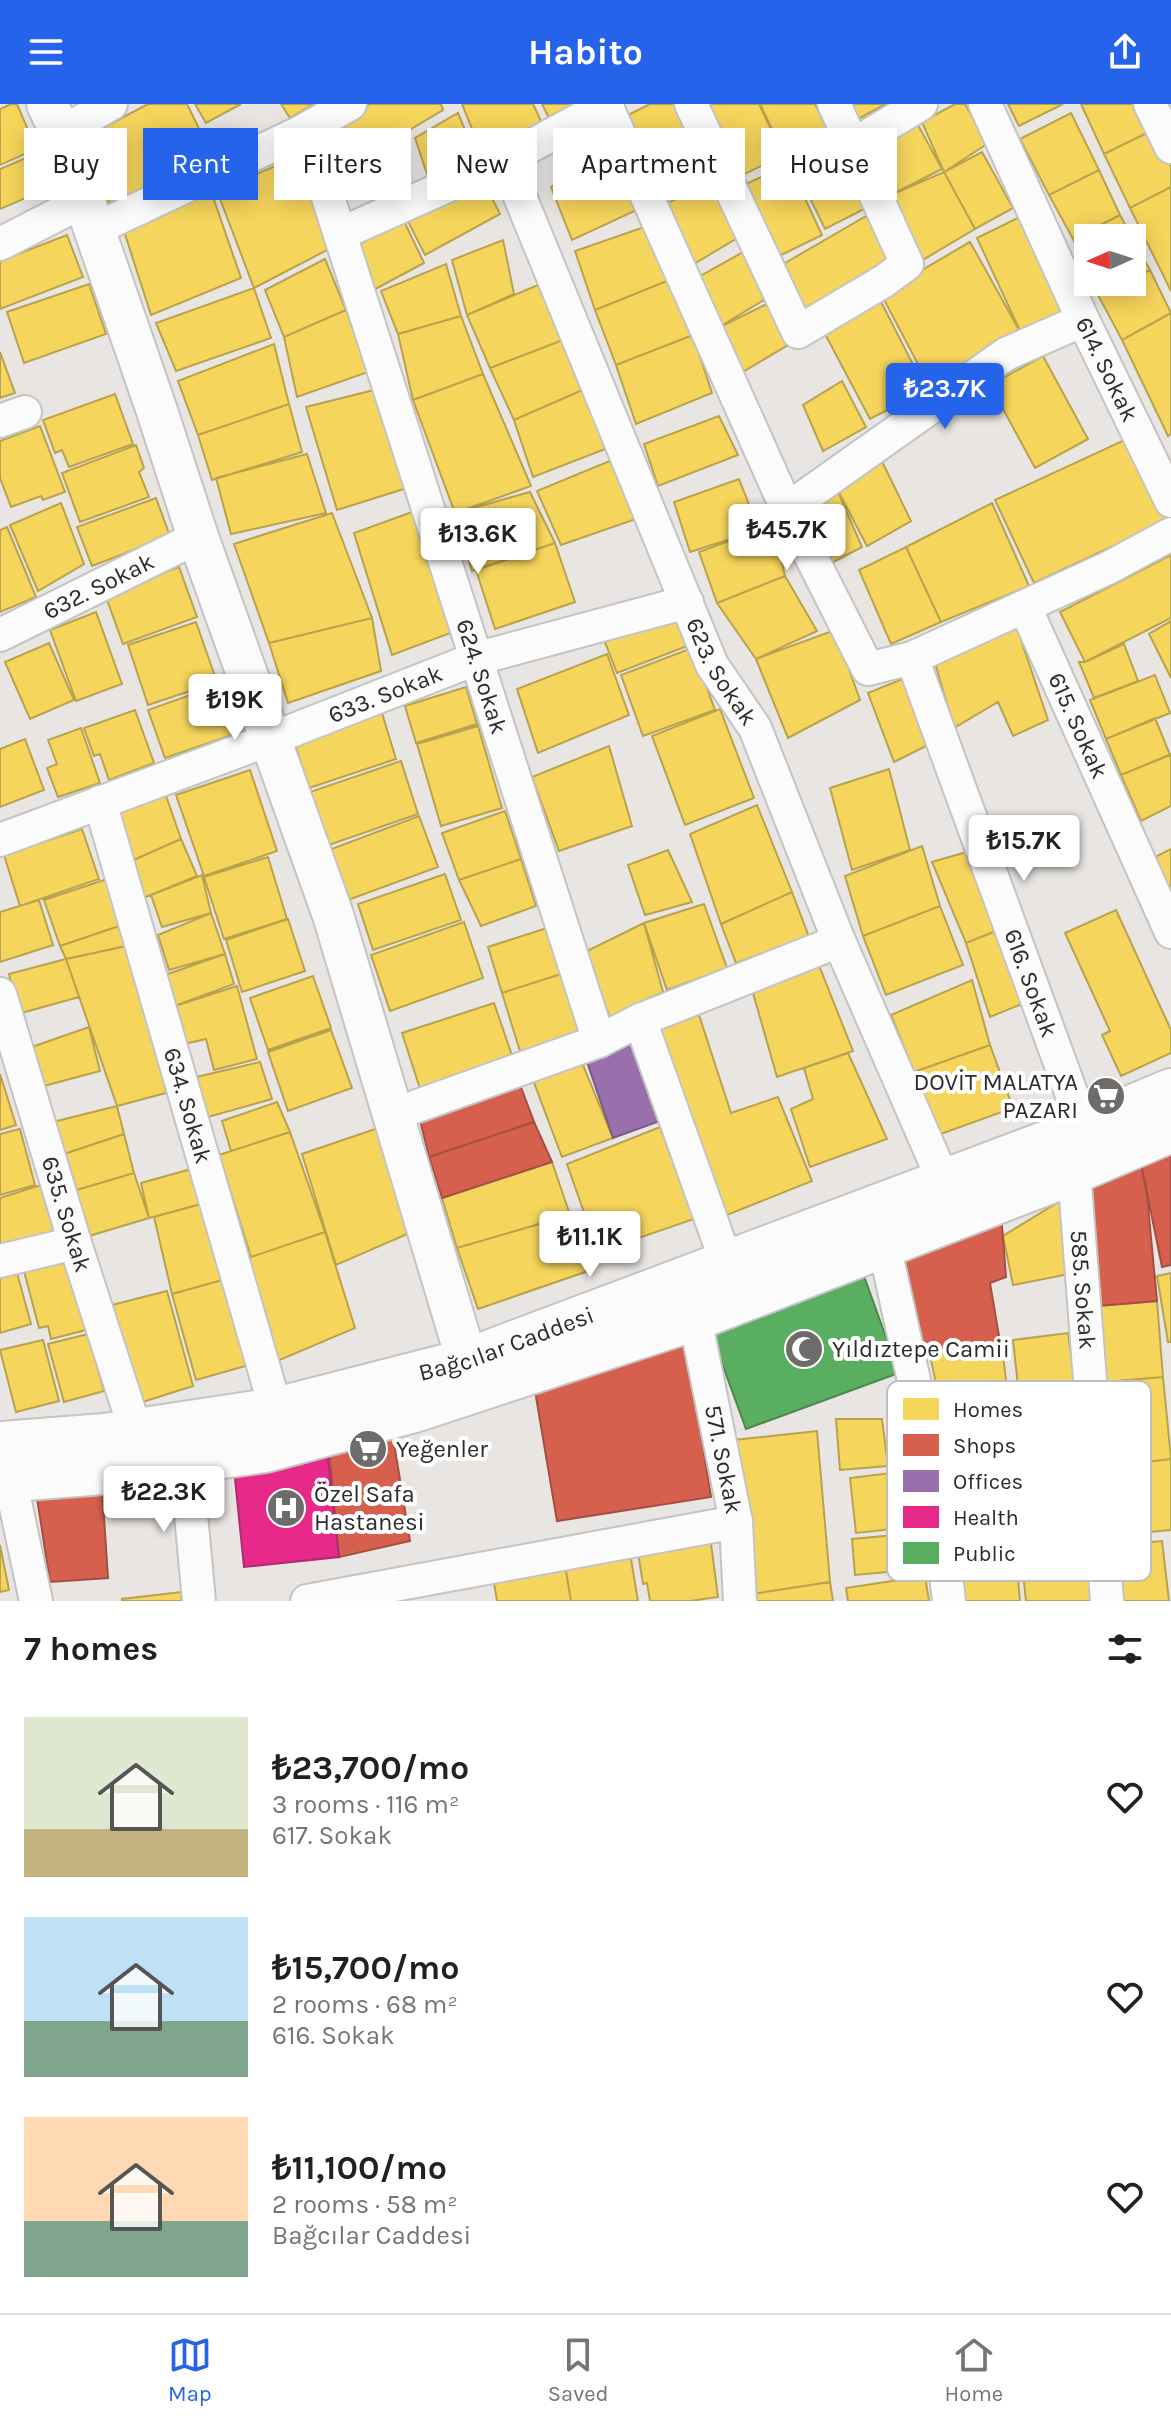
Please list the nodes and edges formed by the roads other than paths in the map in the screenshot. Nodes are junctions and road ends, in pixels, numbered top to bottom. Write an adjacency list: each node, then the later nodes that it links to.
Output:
1 (111, 104): 9 (street)
2 (350, 104): 10 (street)
3 (607, 104): 13 (street); 25 (street)
4 (691, 104): 19 (street)
5 (834, 104): 11 (street)
6 (921, 104): 12 (street)
7 (985, 104): 23 (street, 614. Sokak)
8 (1150, 104): 15 (street)
9 (54, 118): 20 (street)
10 (308, 128)
11 (845, 128)
12 (881, 128)
13 (537, 142)
14 (274, 143): 20 (street)
15 (1171, 147)
16 (427, 195): 21 (street)
17 (329, 200): 21 (street, 624. Sokak)
18 (521, 200): 28 (street, 623. Sokak)
19 (878, 200)
20 (90, 215): 22 (street); 27 (street)
21 (340, 234): 32 (street, 624. Sokak)
22 (0, 244)
23 (1083, 320): 24 (street, 614. Sokak); 25 (street)
24 (1171, 501)
25 (787, 509): 31 (street)
26 (1171, 534): 29 (street)
27 (198, 537): 30 (street, 632. Sokak); 33 (street)
28 (687, 602): 32 (street, 633. Sokak); 37 (street, 623. Sokak)
29 (1025, 607): 31 (street); 36 (street, 615. Sokak)
30 (0, 635)
31 (912, 658): 43 (street, 616. Sokak)
32 (475, 659): 33 (street, 633. Sokak); 40 (street, 624. Sokak)
33 (268, 740): 34 (street, 633. Sokak); 42 (street)
34 (100, 802): 35 (street, 633. Sokak); 55 (street, 634. Sokak)
35 (0, 840)
36 (1171, 932)
37 (839, 941): 39 (street); 46 (street, 623. Sokak)
38 (0, 994): 47 (street, 635. Sokak)
39 (640, 1020): 40 (street); 50 (street)
40 (599, 1041): 42 (street)
41 (1171, 1091): 43 (main road, Bağcılar Caddesi)
42 (392, 1115): 52 (street)
43 (1084, 1128): 46 (main road, Bağcılar Caddesi)
44 (1171, 1130): 45 (main road, Bağcılar Caddesi)
45 (1074, 1172): 48 (main road, Bağcılar Caddesi); 54 (street, 585. Sokak)
46 (944, 1182): 50 (main road, Bağcılar Caddesi)
47 (75, 1243): 49 (street); 56 (street, 635. Sokak)
48 (884, 1245): 51 (main road, Bağcılar Caddesi); 53 (street)
49 (0, 1261)
50 (727, 1264): 52 (main road, Bağcılar Caddesi)
51 (695, 1318): 57 (main road, Bağcılar Caddesi); 59 (street, 571. Sokak)
52 (467, 1361): 55 (main road, Bağcılar Caddesi)
53 (914, 1381)
54 (1090, 1381)
55 (276, 1410): 56 (main road, Bağcılar Caddesi)
56 (136, 1432): 58 (main road, Bağcılar Caddesi)
57 (186, 1461): 58 (main road, Bağcılar Caddesi); 64 (street)
58 (3, 1468): 63 (street)
59 (736, 1522): 62 (street); 66 (street, 571. Sokak)
60 (947, 1581): 67 (street)
61 (1105, 1581): 68 (street, 585. Sokak)
62 (340, 1598): 65 (street)
63 (36, 1601)
64 (199, 1601)
65 (307, 1601)
66 (740, 1601)
67 (949, 1601)
68 (1107, 1601)

